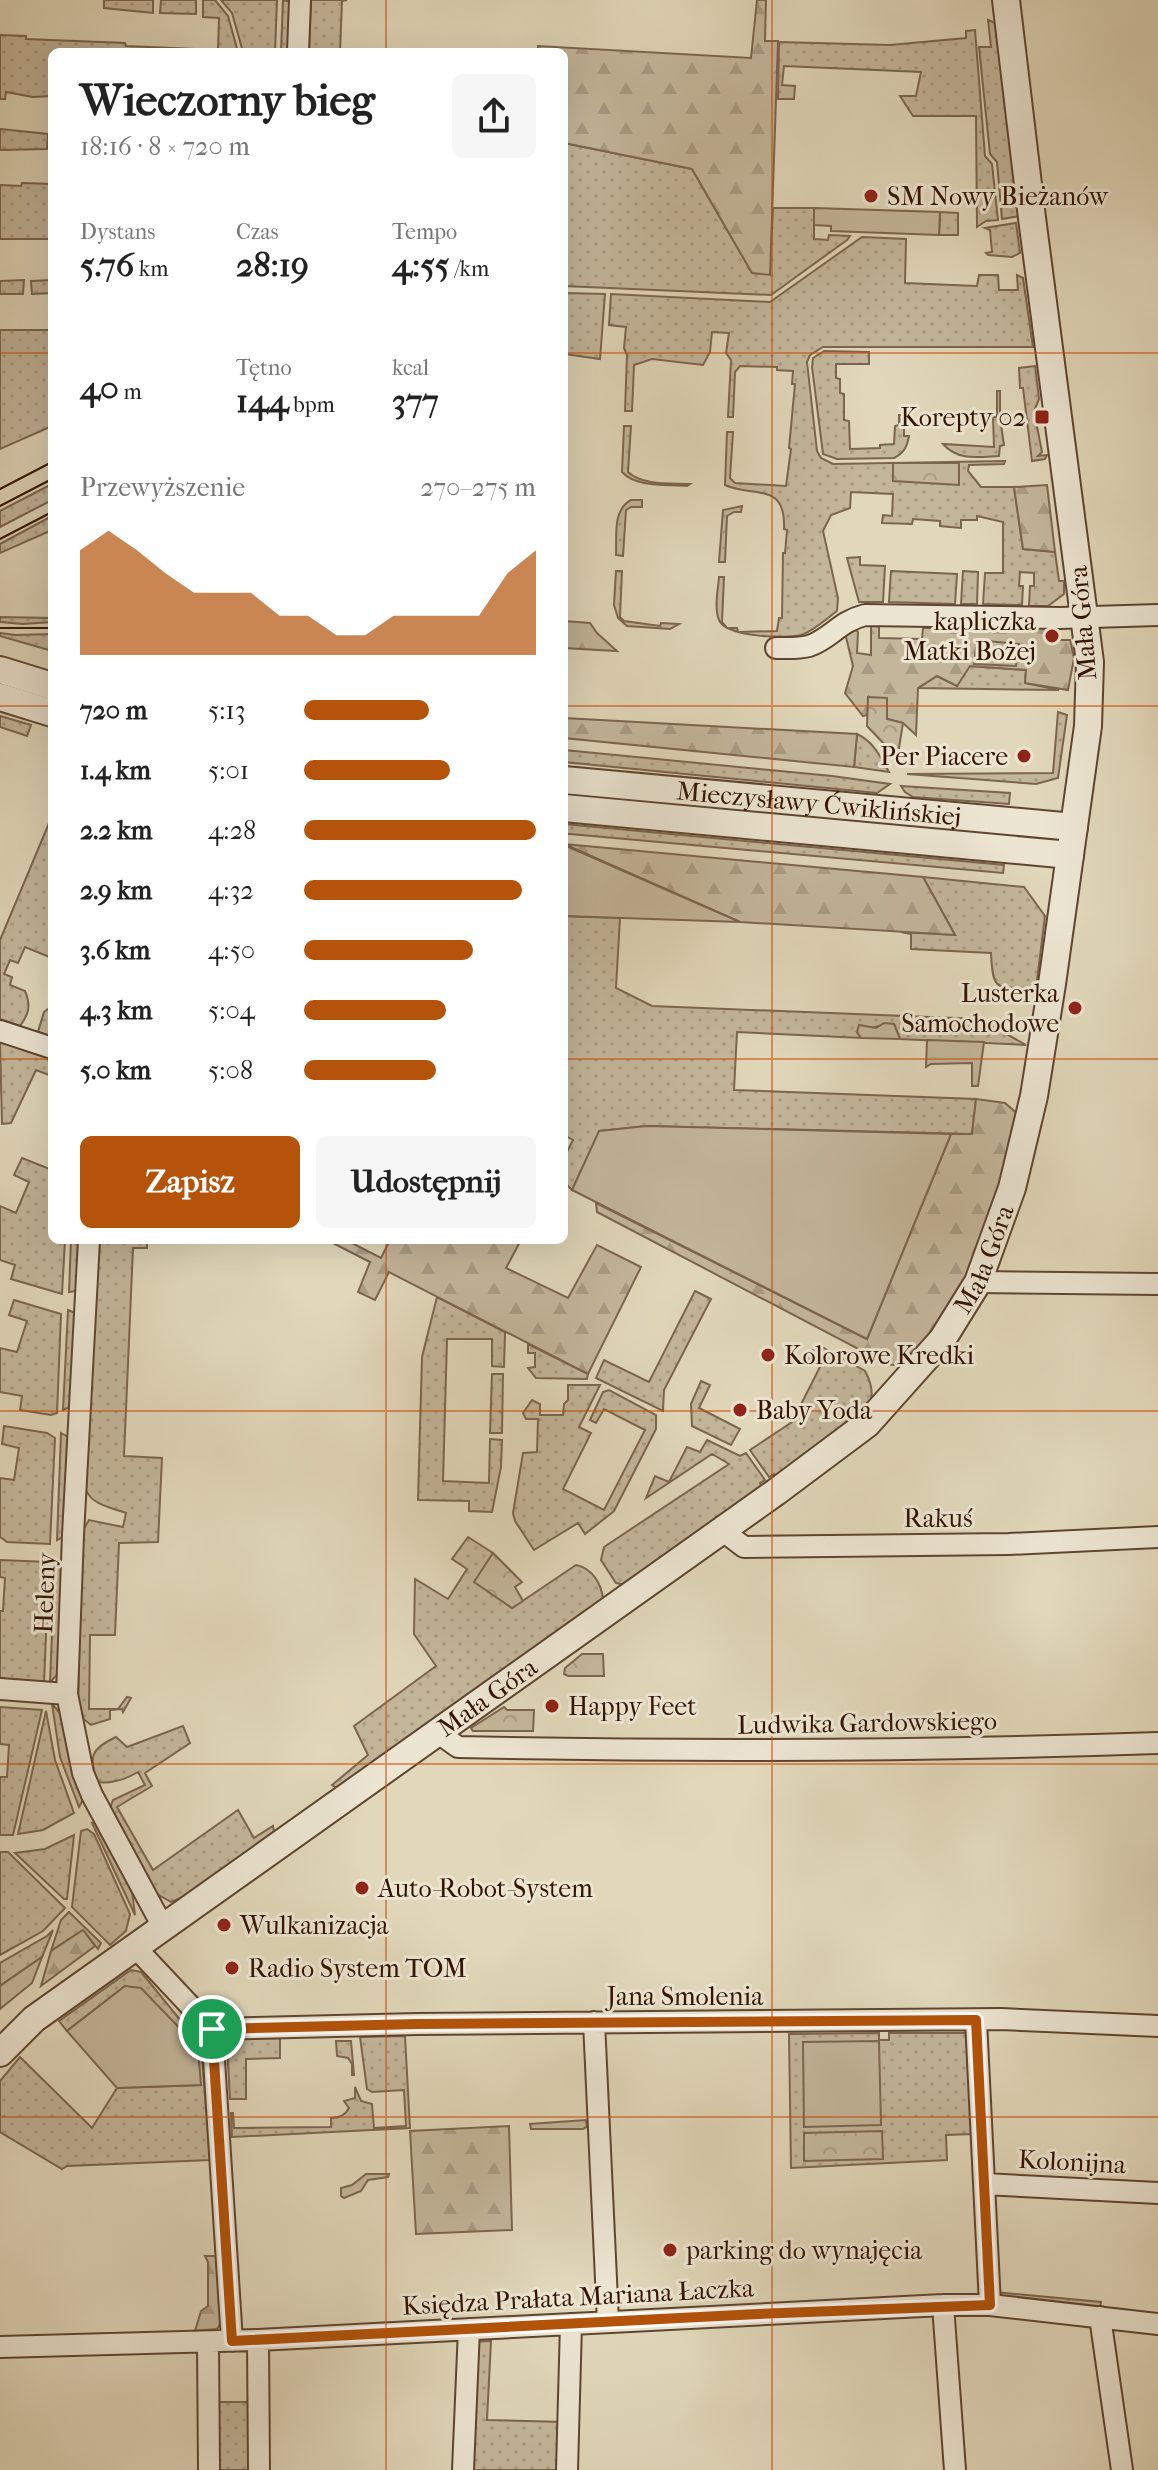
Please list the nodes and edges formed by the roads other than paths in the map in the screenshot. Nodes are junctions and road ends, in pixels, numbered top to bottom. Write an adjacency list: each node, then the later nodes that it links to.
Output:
1 (300, 0): 3 (street)
2 (1006, 0): 5 (street, Mała Góra)
3 (298, 48)
4 (1158, 615): 5 (street)
5 (1085, 616): 6 (street); 13 (street, Mała Góra)
6 (776, 648)
7 (0, 670): 8 (street)
8 (48, 685)
9 (0, 697): 10 (street)
10 (48, 712)
11 (568, 780): 13 (street, Mieczysławy Ćwiklińskiej)
12 (568, 808): 14 (street, Mieczysławy Ćwiklińskiej)
13 (1074, 827): 14 (street, Mała Góra)
14 (1070, 855): 18 (street, Mała Góra)
15 (0, 1031): 16 (street)
16 (48, 1047)
17 (89, 1244): 23 (street, Heleny)
18 (978, 1282): 19 (street); 20 (street, Mała Góra)
19 (1158, 1284)
20 (723, 1531): 21 (street, Rakuś); 24 (street, Mała Góra)
21 (1158, 1537)
22 (0, 1689): 23 (street)
23 (67, 1694): 26 (street, Heleny)
24 (437, 1732): 25 (street, Ludwika Gardowskiego); 26 (street, Mała Góra)
25 (1158, 1743)
26 (163, 1927): 27 (street, Mała Góra)
27 (135, 1947): 31 (street); 32 (street, Mała Góra)
28 (976, 2020): 29 (street, Jana Smolenia); 30 (street, Jana Smolenia); 33 (street)
29 (594, 2022): 31 (street, Jana Smolenia); 38 (street)
30 (1158, 2026)
31 (212, 2029): 43 (street)
32 (0, 2053)
33 (984, 2184): 34 (street, Kolonijna); 36 (street)
34 (1158, 2193)
35 (943, 2305): 36 (street, Księdza Prałata Mariana Łaczka); 38 (street, Księdza Prałata Mariana Łaczka); 50 (street)
36 (990, 2305): 37 (street, Księdza Prałata Mariana Łaczka)
37 (1100, 2317): 40 (street, Księdza Prałata Mariana Łaczka); 51 (street)
38 (608, 2322): 39 (street, Księdza Prałata Mariana Łaczka)
39 (571, 2324): 41 (street, Księdza Prałata Mariana Łaczka); 49 (street)
40 (1158, 2324)
41 (469, 2329): 42 (street, Księdza Prałata Mariana Łaczka); 48 (street)
42 (258, 2340): 43 (street, Księdza Prałata Mariana Łaczka); 47 (street)
43 (232, 2341): 44 (street, Księdza Prałata Mariana Łaczka)
44 (208, 2342): 45 (street, Księdza Prałata Mariana Łaczka); 46 (street)
45 (0, 2347)
46 (209, 2470)
47 (259, 2470)
48 (463, 2470)
49 (567, 2470)
50 (955, 2470)
51 (1122, 2470)

